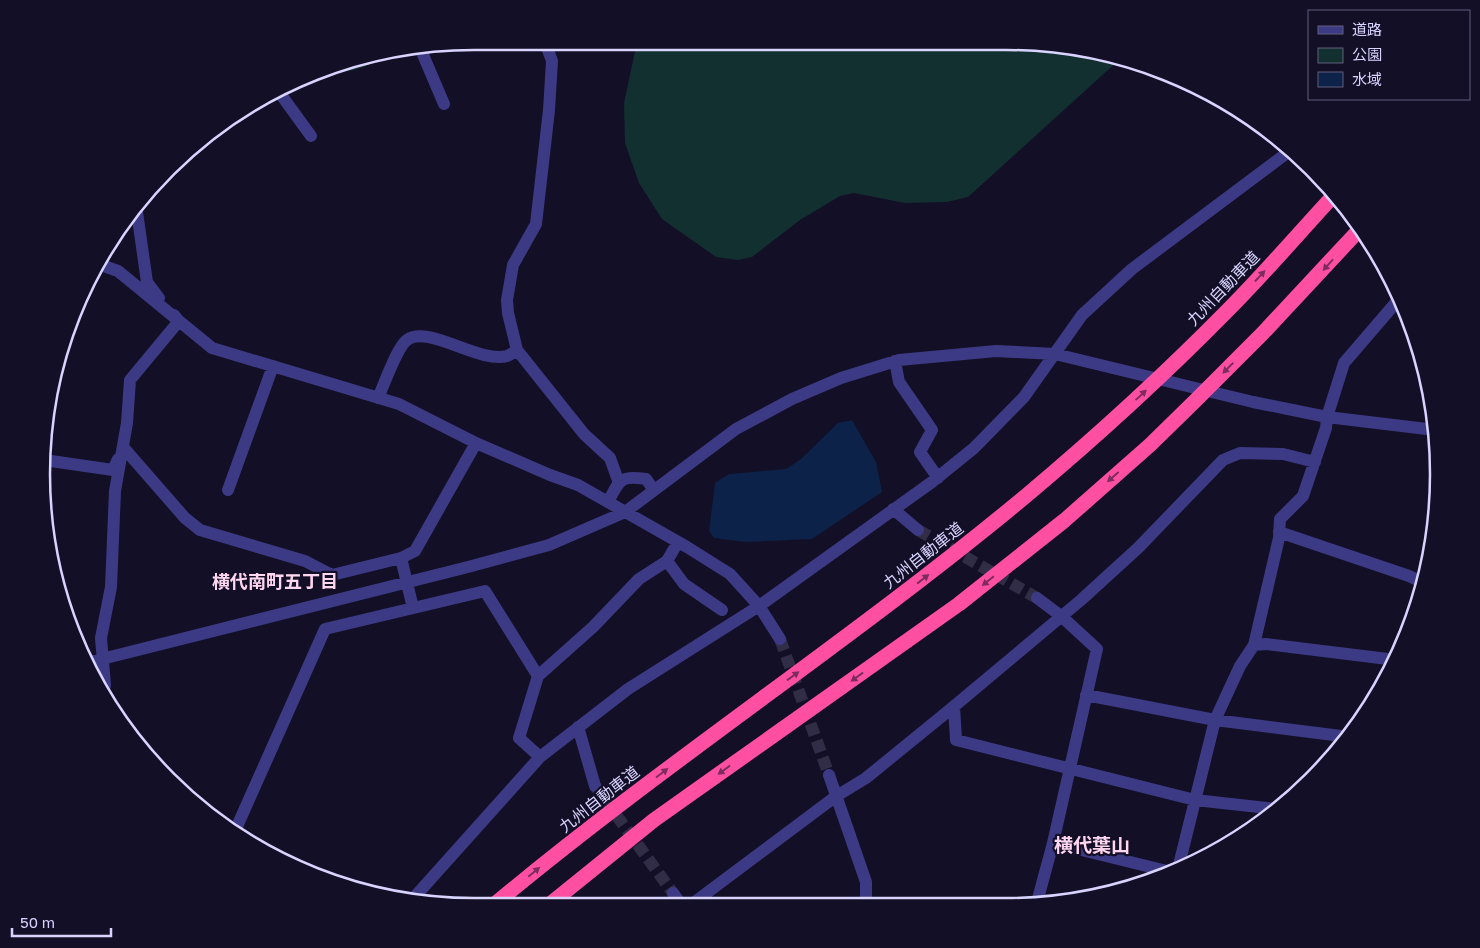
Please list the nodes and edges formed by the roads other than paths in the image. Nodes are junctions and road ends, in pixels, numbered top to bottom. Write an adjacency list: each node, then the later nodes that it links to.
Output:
1 (548, 50): 13 (street)
2 (423, 54): 4 (street)
3 (282, 96): 5 (street)
4 (444, 104)
5 (311, 136)
6 (1285, 154): 14 (street)
7 (1330, 200): 69 (highway, 九州自動車道, one-way to 7)
8 (138, 217): 12 (street)
9 (1356, 234): 70 (highway, one-way to 70)
10 (105, 266): 12 (street)
11 (1395, 305): 18 (street)
12 (179, 321): 16 (street); 21 (street)
13 (517, 350): 17 (street); 25 (street)
14 (1055, 354): 15 (street); 18 (street); 24 (street)
15 (895, 361): 24 (street); 27 (street)
16 (273, 366): 17 (street); 26 (street)
17 (378, 398): 20 (street)
18 (1327, 417): 19 (street); 23 (street)
19 (1427, 429)
20 (476, 443): 28 (street); 34 (street)
21 (123, 447): 22 (street); 34 (street); 45 (street)
22 (50, 461)
23 (1315, 462): 32 (street); 42 (street)
24 (938, 478): 29 (street)
25 (619, 483): 27 (street); 28 (street)
26 (228, 490)
27 (654, 490): 30 (street)
28 (608, 502): 30 (street)
29 (893, 509): 31 (street); 39 (street)
30 (625, 512): 33 (street); 37 (street)
31 (918, 530)
32 (1279, 532): 36 (street); 44 (street)
33 (678, 542): 35 (street); 39 (street)
34 (401, 558): 37 (street)
35 (667, 561): 41 (street); 48 (street)
36 (1417, 580)
37 (407, 582): 40 (street); 45 (street)
38 (1037, 598): 42 (street)
39 (759, 606): 43 (street); 53 (street)
40 (413, 608): 48 (street); 62 (street)
41 (722, 610)
42 (1061, 616): 50 (street); 51 (street)
43 (780, 639)
44 (1254, 645): 46 (street); 52 (street)
45 (103, 659): 47 (street); 49 (street)
46 (1387, 659)
47 (94, 661)
48 (538, 676): 55 (street)
49 (105, 682)
50 (1086, 695): 52 (street); 56 (street)
51 (954, 706): 56 (street); 59 (street)
52 (1215, 720): 54 (street); 60 (street)
53 (578, 727): 55 (street); 58 (street)
54 (1339, 736)
55 (540, 757): 66 (street)
56 (1069, 769): 60 (street); 63 (street)
57 (829, 775): 59 (street)
58 (595, 786)
59 (835, 797): 72 (street); 73 (street)
60 (1195, 800): 61 (street); 64 (street)
61 (1267, 808)
62 (237, 826)
63 (1053, 843): 65 (street); 68 (street)
64 (1180, 860)
65 (1159, 869)
66 (418, 894)
67 (673, 894): 71 (street)
68 (1039, 896)
69 (502, 898)
70 (557, 898)
71 (677, 898)
72 (700, 898)
73 (866, 898)

